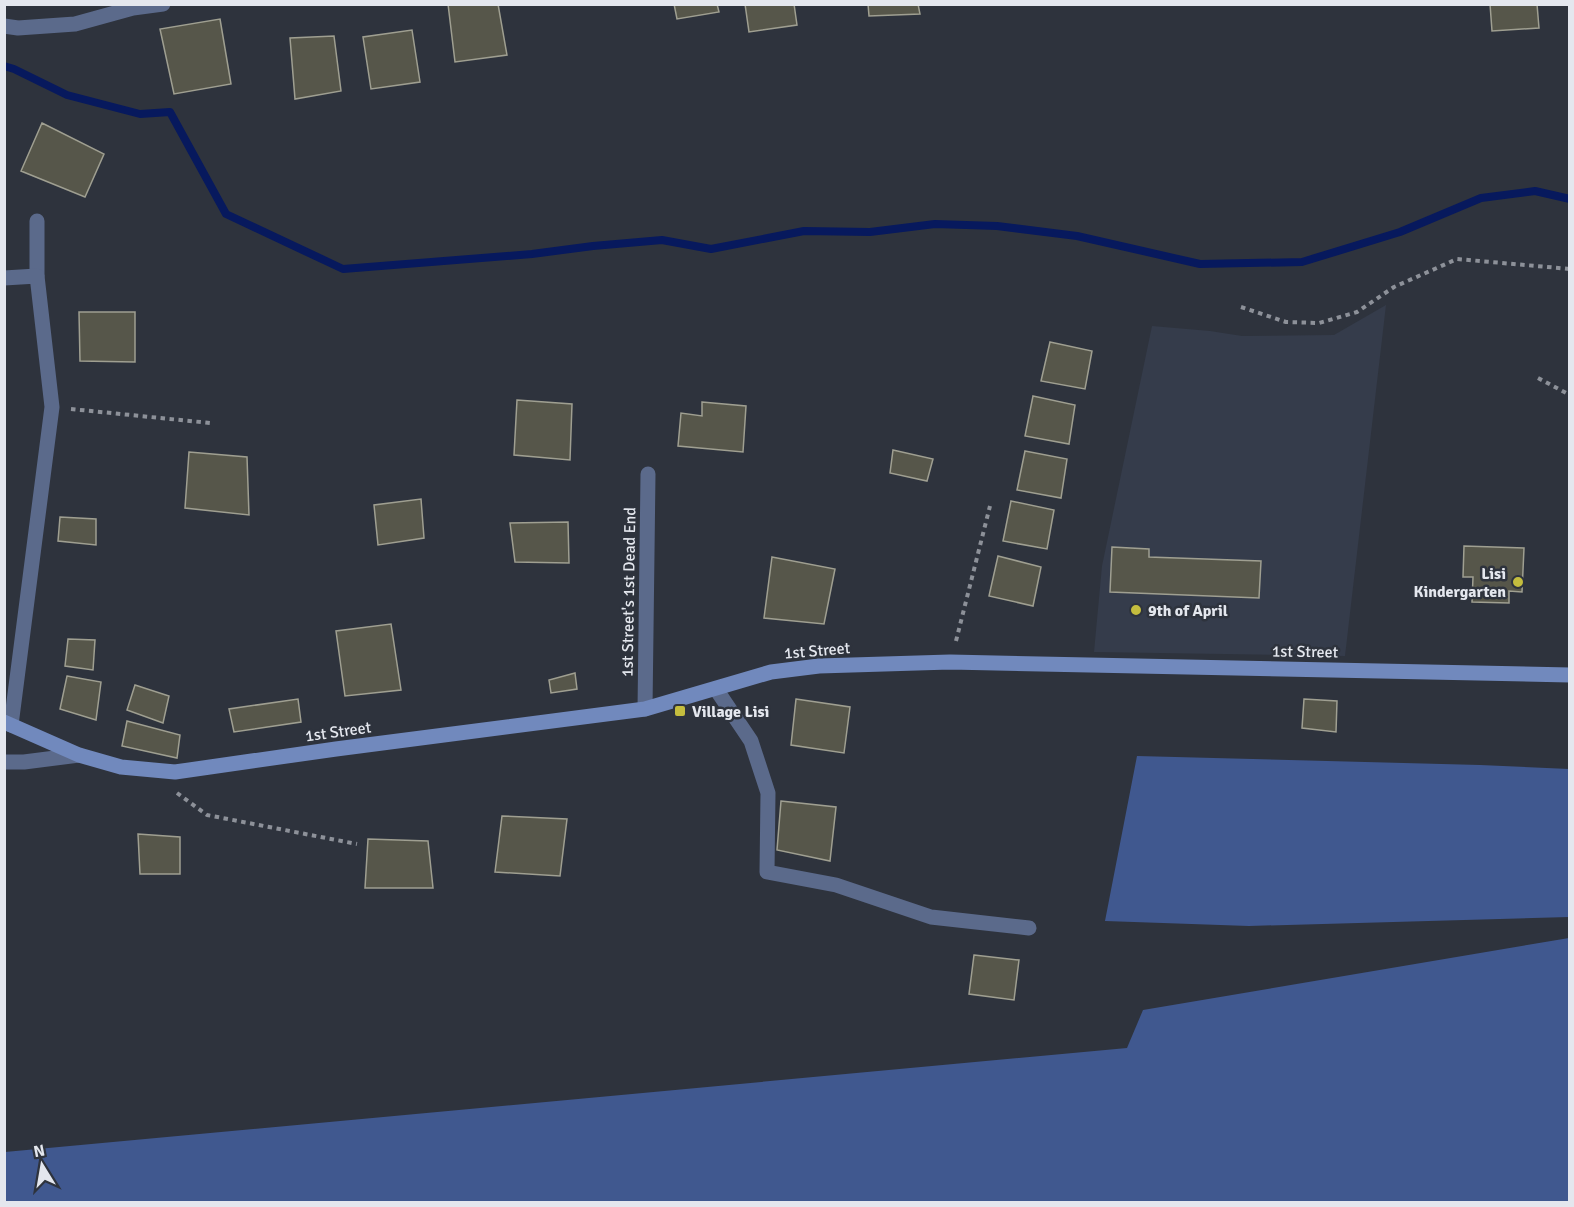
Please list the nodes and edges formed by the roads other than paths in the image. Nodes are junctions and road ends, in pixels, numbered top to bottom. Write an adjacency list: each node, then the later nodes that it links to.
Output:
1 (162, 4): 2 (street)
2 (4, 26)
3 (37, 221): 4 (street)
4 (37, 276): 5 (street); 10 (street)
5 (4, 278)
6 (648, 474): 9 (street, 1st Street's 1st Dead End)
7 (1569, 675): 8 (main road, 1st Street)
8 (716, 689): 9 (main road, 1st Street); 13 (street)
9 (645, 710): 11 (main road, 1st Street)
10 (8, 723): 11 (main road, 1st Street)
11 (79, 755): 12 (street)
12 (4, 762)
13 (1029, 928)

